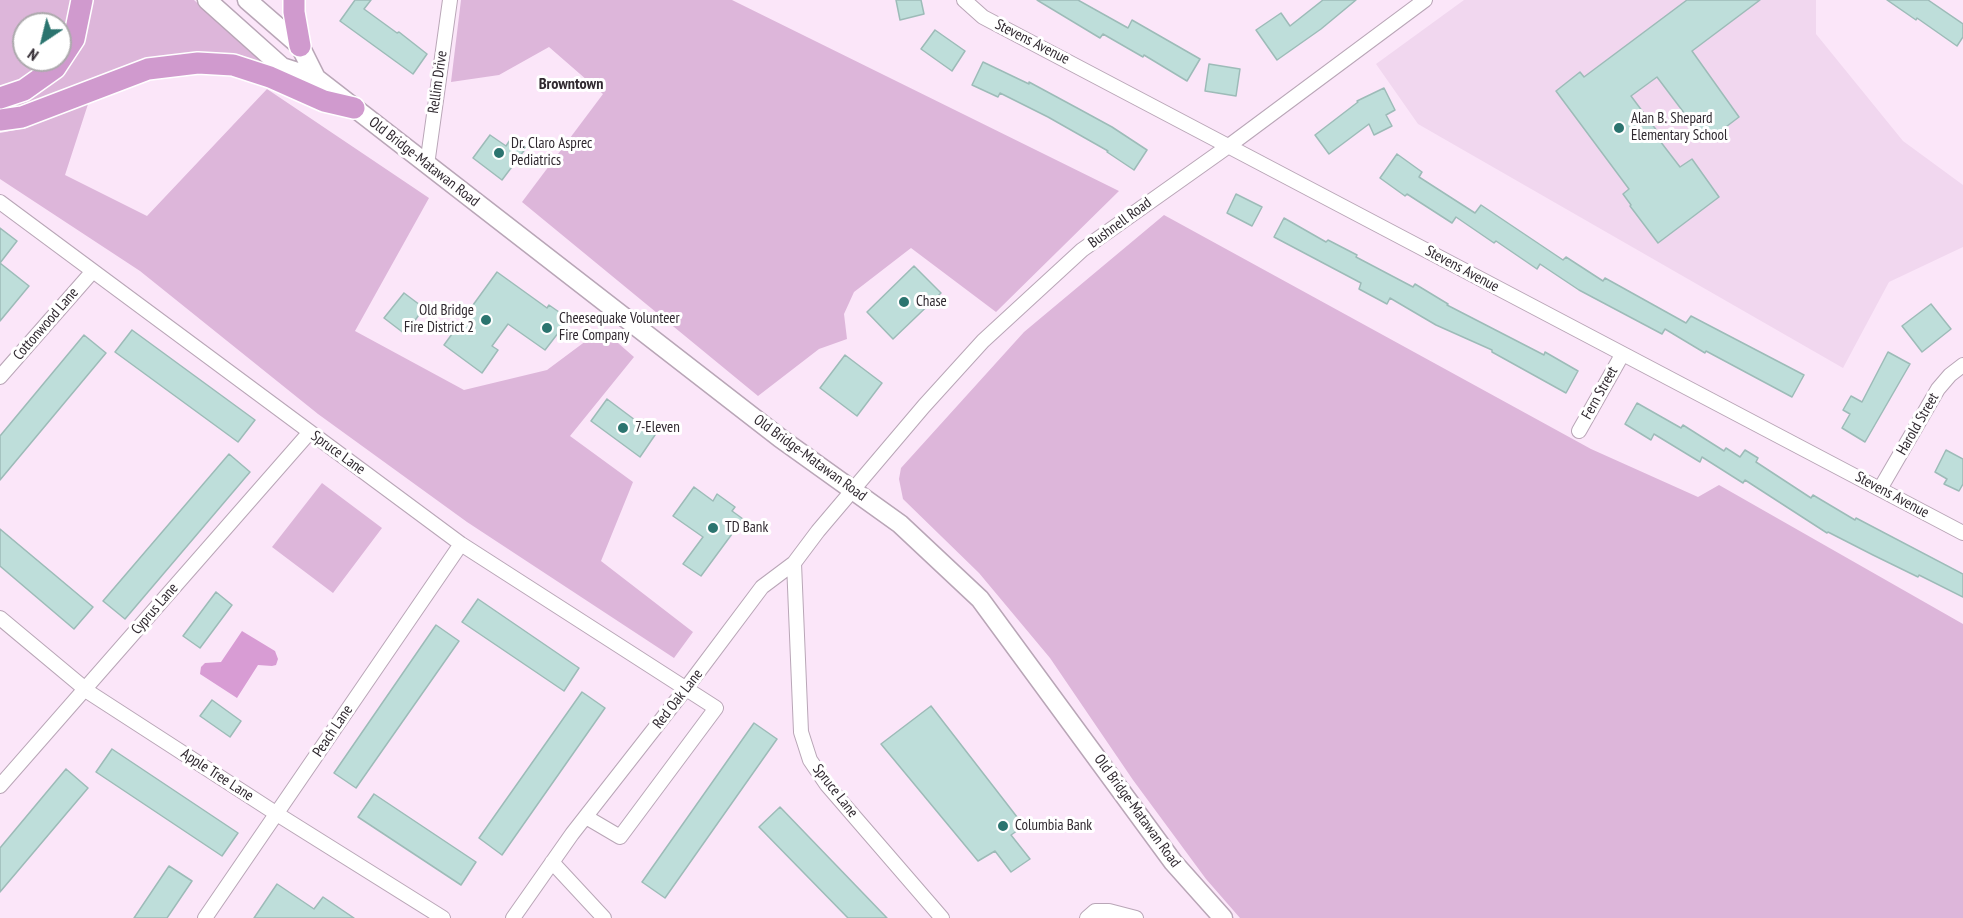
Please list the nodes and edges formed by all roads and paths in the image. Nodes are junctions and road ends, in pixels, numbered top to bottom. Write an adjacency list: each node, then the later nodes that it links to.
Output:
1 (82, 0): 10 (highway)
2 (207, 0): 9 (main road, Old Bridge-Matawan Road)
3 (247, 0): 8 (main road, Old Bridge-Matawan Road)
4 (294, 0): 8 (highway)
5 (450, 0): 14 (street, Rellim Drive)
6 (964, 0): 13 (street, Stevens Avenue)
7 (1425, 0): 13 (street, Bushnell Road)
8 (300, 46): 9 (main road, Old Bridge-Matawan Road)
9 (316, 78): 11 (main road, Old Bridge-Matawan Road)
10 (0, 98)
11 (354, 108): 12 (highway); 14 (main road, Old Bridge-Matawan Road)
12 (0, 120)
13 (1230, 146): 17 (street, Stevens Avenue); 23 (street, Bushnell Road)
14 (427, 165): 23 (main road, Old Bridge-Matawan Road)
15 (0, 202): 16 (street, Spruce Lane)
16 (93, 271): 19 (street, Cottonwood Lane); 21 (street, Spruce Lane)
17 (1622, 355): 20 (street, Fern Street); 22 (street, Stevens Avenue)
18 (1963, 364): 22 (street, Harold Street)
19 (0, 377)
20 (1579, 431)
21 (309, 433): 25 (street, Spruce Lane); 29 (street, Cyprus Lane)
22 (1880, 489): 24 (street, Stevens Avenue)
23 (854, 490): 26 (street, Red Oak Lane); 41 (main road, Old Bridge-Matawan Road)
24 (1963, 533)
25 (462, 544): 28 (street, Spruce Lane); 31 (street, Peach Lane)
26 (794, 563): 28 (street, Red Oak Lane); 39 (street, Spruce Lane)
27 (0, 618): 29 (street, Apple Tree Lane)
28 (687, 687): 32 (street, Red Oak Lane); 32 (street, Spruce Lane)
29 (85, 689): 30 (street, Cyprus Lane); 31 (street, Apple Tree Lane)
30 (0, 786)
31 (277, 814): 35 (street, Peach Lane); 36 (street, Apple Tree Lane)
32 (586, 817): 33 (street, Red Oak Lane)
33 (552, 862): 37 (street, Red Oak Lane); 38 (street)
34 (1091, 915): 40 (street)
35 (205, 918)
36 (443, 918)
37 (513, 918)
38 (604, 918)
39 (942, 918)
40 (1136, 918)
41 (1223, 918)

